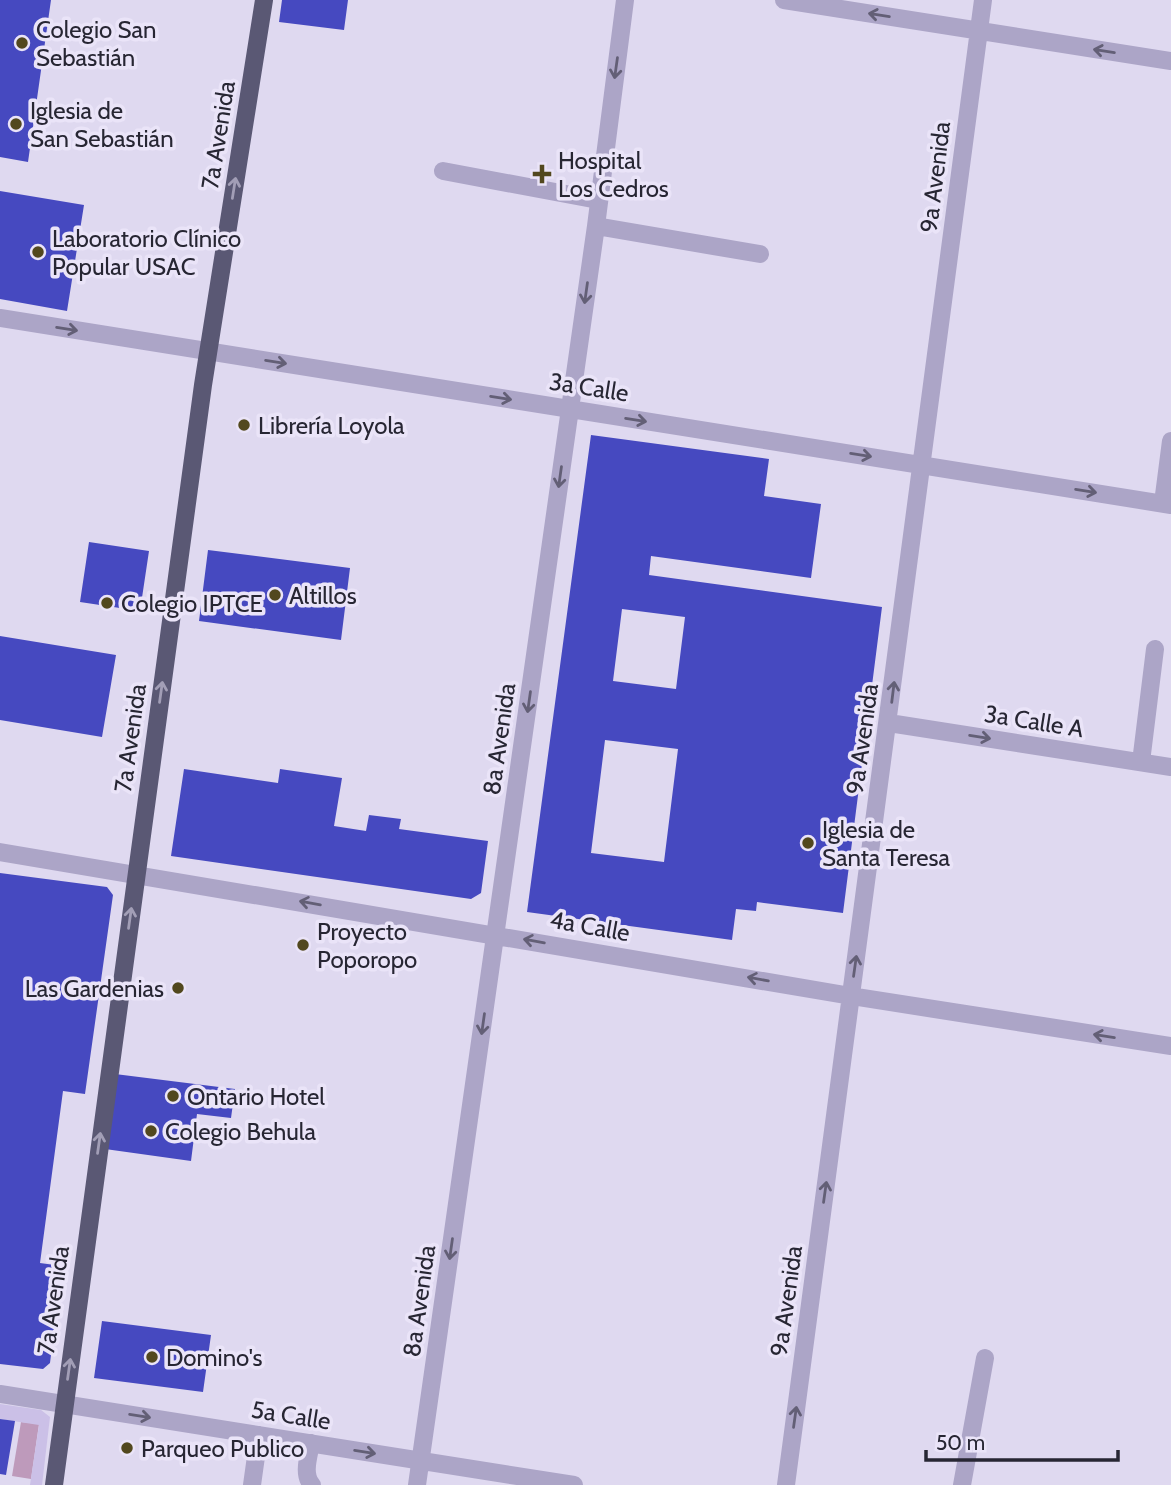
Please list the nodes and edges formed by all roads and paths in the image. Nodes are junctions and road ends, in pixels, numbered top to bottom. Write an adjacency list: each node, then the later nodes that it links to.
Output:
1 (264, 0): 12 (main road, 7a Avenida, one-way to 1)
2 (625, 0): 8 (street, 8a Avenida, one-way to 8)
3 (784, 0): 5 (street, one-way to 3)
4 (983, 0): 5 (street, 9a Avenida)
5 (978, 32): 6 (street, one-way to 5); 15 (street, 9a Avenida)
6 (1171, 61)
7 (443, 171): 8 (street)
8 (598, 200): 9 (street, 8a Avenida)
9 (596, 226): 10 (street); 13 (street, 8a Avenida, one-way to 13)
10 (760, 254)
11 (0, 318): 12 (street, 3a Calle, one-way to 12)
12 (208, 352): 13 (street, 3a Calle, one-way to 13); 22 (main road, 7a Avenida, one-way to 12)
13 (569, 409): 15 (street, 3a Calle, one-way to 15); 23 (street, 8a Avenida, one-way to 23)
14 (1171, 441): 16 (street)
15 (922, 465): 16 (street, 3a Calle, one-way to 16); 18 (street, 9a Avenida, one-way to 15)
16 (1167, 504)
17 (1155, 649): 19 (street)
18 (889, 723): 19 (street, 3a Calle A, one-way to 19); 24 (street, 9a Avenida, one-way to 18)
19 (1142, 762): 20 (street, 3a Calle A)
20 (1171, 767)
21 (0, 852): 22 (street, 4a Calle)
22 (136, 874): 23 (street, 4a Calle, one-way to 22); 28 (main road, 7a Avenida, one-way to 22)
23 (496, 935): 24 (street, 4a Calle, one-way to 23); 31 (street, 8a Avenida, one-way to 31)
24 (851, 996): 25 (street, 4a Calle, one-way to 24); 37 (street, 9a Avenida, one-way to 24)
25 (1171, 1046)
26 (985, 1358): 38 (street)
27 (0, 1394): 28 (street, 5a Calle)
28 (64, 1404): 29 (street, 5a Calle, one-way to 29); 32 (main road, 7a Avenida)
29 (259, 1435): 30 (street, 5a Calle); 33 (street)
30 (311, 1443): 31 (street, 5a Calle, one-way to 31); 34 (street)
31 (421, 1461): 35 (street, 8a Avenida); 36 (street, 5a Calle)
32 (54, 1485)
33 (252, 1485)
34 (312, 1485)
35 (417, 1485)
36 (574, 1485)
37 (786, 1485)
38 (962, 1485)

